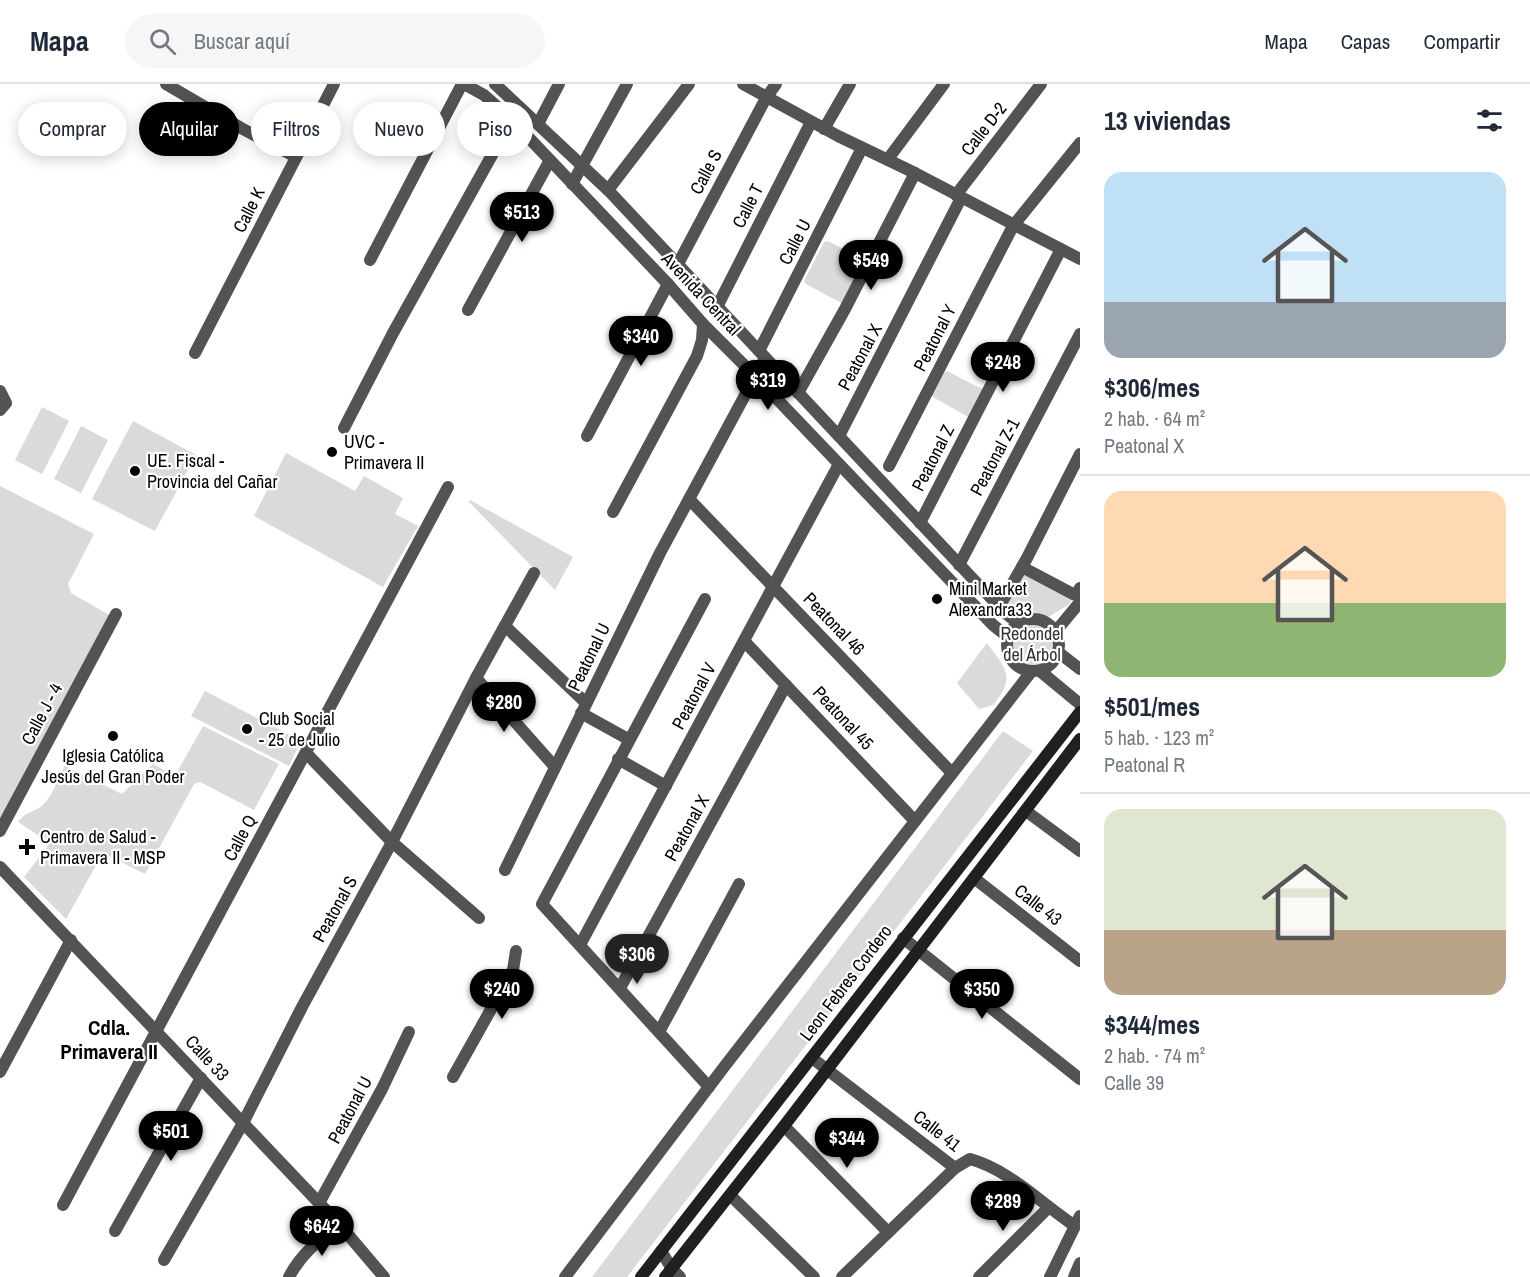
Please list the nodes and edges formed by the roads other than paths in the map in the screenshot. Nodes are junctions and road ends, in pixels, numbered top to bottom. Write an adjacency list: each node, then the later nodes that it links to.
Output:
1 (166, 84): 22 (street)
2 (334, 84): 22 (street, Calle K)
3 (463, 84): 14 (street, Avenida Central); 33 (street)
4 (495, 84): 16 (street, Avenida Central)
5 (559, 84): 16 (street)
6 (627, 84): 25 (street)
7 (689, 84): 28 (street)
8 (743, 84): 13 (street)
9 (776, 84): 13 (street, Calle S)
10 (850, 84): 17 (street)
11 (944, 84): 23 (street)
12 (1041, 84): 29 (street, Calle D-2)
13 (766, 98): 15 (street); 34 (street, Calle S)
14 (492, 102)
15 (812, 122): 17 (street); 36 (street, Calle T)
16 (538, 124): 25 (street, Avenida Central)
17 (824, 129): 20 (street)
18 (533, 142): 24 (street, Avenida Central)
19 (1080, 143): 30 (street, Peatonal Y)
20 (862, 148): 23 (street); 41 (street, Calle U)
21 (491, 156): 46 (street)
22 (296, 157): 40 (street, Calle K)
23 (888, 159): 26 (street)
24 (550, 160): 27 (street, Avenida Central); 37 (street)
25 (583, 167): 27 (street); 28 (street, Avenida Central)
26 (915, 173): 29 (street); 44 (street)
27 (572, 184): 35 (street, Avenida Central)
28 (608, 190): 34 (street, Avenida Central)
29 (959, 197): 30 (street); 48 (street, Peatonal X)
30 (1013, 226): 31 (street); 51 (street, Peatonal Y)
31 (1061, 249): 32 (street); 55 (street, Peatonal Z)
32 (1080, 259)
33 (370, 260)
34 (678, 264): 36 (street, Avenida Central)
35 (668, 285): 38 (street, Avenida Central); 47 (street)
36 (717, 307): 41 (street, Avenida Central)
37 (468, 310)
38 (703, 324): 42 (street, Avenida Central); 54 (street)
39 (1080, 334): 56 (street, Peatonal Z-1)
40 (195, 353)
41 (762, 355): 42 (street, Calle U); 44 (street, Avenida Central)
42 (755, 376): 50 (street, Avenida Central); 53 (street, Calle U)
43 (0, 391): 45 (street)
44 (798, 393): 48 (street, Avenida Central)
45 (0, 410)
46 (344, 428)
47 (587, 436)
48 (839, 436): 55 (street, Avenida Central)
49 (1080, 454): 57 (street)
50 (839, 464): 59 (street, Peatonal V); 68 (street, Avenida Central)
51 (889, 466)
52 (448, 487): 80 (street, Calle Q)
53 (689, 499): 59 (street, Peatonal 46); 76 (street, Peatonal U)
54 (613, 512)
55 (920, 523): 56 (street, Avenida Central)
56 (959, 564): 63 (street, Avenida Central)
57 (1022, 567): 60 (street); 63 (street)
58 (534, 573): 66 (street, Peatonal S)
59 (773, 586): 69 (street, Peatonal V); 83 (street, Peatonal 46)
60 (1080, 588)
61 (705, 599): 79 (street)
62 (1080, 602): 67 (street)
63 (999, 608): 65 (street, Avenida Central)
64 (116, 615): 87 (street, Calle J - 4)
65 (1018, 623): 67 (street); 68 (street)
66 (505, 626): 73 (street, Peatonal S); 76 (street)
67 (1056, 631): 70 (street)
68 (1008, 638): 72 (street)
69 (744, 641): 74 (street, Peatonal 45); 84 (street, Peatonal V)
70 (1058, 652): 71 (street); 72 (street)
71 (1080, 669)
72 (1035, 671): 75 (street); 83 (street)
73 (476, 678): 82 (street); 88 (street, Peatonal S)
74 (786, 685): 86 (street, Peatonal 45); 101 (street, Peatonal X)
75 (1080, 704)
76 (583, 708): 79 (street); 82 (street, Peatonal U)
77 (1080, 712): 95 (street, Leon Febres Cordero)
78 (1080, 739): 85 (street, Leon Febres Cordero)
79 (628, 740): 81 (street)
80 (306, 753): 88 (street); 102 (street, Calle Q)
81 (618, 759): 84 (street); 97 (street)
82 (555, 767): 91 (street, Peatonal U)
83 (952, 773): 86 (street)
84 (666, 786): 97 (street, Peatonal V)
85 (1026, 811): 89 (street); 92 (street, Leon Febres Cordero)
86 (915, 821): 111 (street)
87 (0, 831)
88 (392, 842): 94 (street); 112 (street, Peatonal S)
89 (1080, 851)
90 (0, 867): 96 (street, Calle 33)
91 (505, 870)
92 (974, 878): 98 (street, Leon Febres Cordero); 100 (street, Calle 43)
93 (739, 884): 104 (street)
94 (479, 918)
95 (903, 938): 98 (street); 105 (street, Leon Febres Cordero)
96 (71, 940): 102 (street, Calle 33); 107 (street)
97 (580, 945): 101 (street)
98 (917, 950): 106 (street, Leon Febres Cordero); 110 (street)
99 (516, 951): 108 (street)
100 (1080, 961)
101 (620, 988): 104 (street)
102 (158, 1032): 109 (street, Calle 33); 117 (street, Calle Q)
103 (409, 1032): 116 (street, Peatonal U)
104 (659, 1032): 111 (street)
105 (812, 1058): 106 (street, Calle 41); 123 (street, Leon Febres Cordero)
106 (827, 1069): 113 (street, Leon Febres Cordero); 114 (street, Calle 41)
107 (0, 1072)
108 (453, 1077)
109 (201, 1078): 112 (street, Calle 33); 121 (street)
110 (1080, 1079)
111 (709, 1087): 129 (street)
112 (243, 1123): 116 (street, Calle 33); 124 (street, Peatonal S)
113 (784, 1126): 115 (street, Leon Febres Cordero); 122 (street)
114 (955, 1168): 118 (street, Calle 41); 122 (street)
115 (730, 1195): 126 (street, Leon Febres Cordero); 131 (street)
116 (319, 1203): 120 (street, Calle 33)
117 (63, 1205)
118 (1048, 1208): 119 (street, Calle 41); 133 (street)
119 (1078, 1221): 134 (street)
120 (339, 1224): 127 (street); 128 (street, Calle 33)
121 (115, 1231)
122 (888, 1232): 132 (street)
123 (661, 1251): 126 (street); 130 (street, Leon Febres Cordero)
124 (164, 1260)
125 (1080, 1263): 135 (street)
126 (672, 1274)
127 (289, 1277)
128 (384, 1277)
129 (565, 1277)
130 (641, 1277)
131 (814, 1277)
132 (842, 1277)
133 (979, 1277)
134 (1050, 1277)
135 (1074, 1277)

